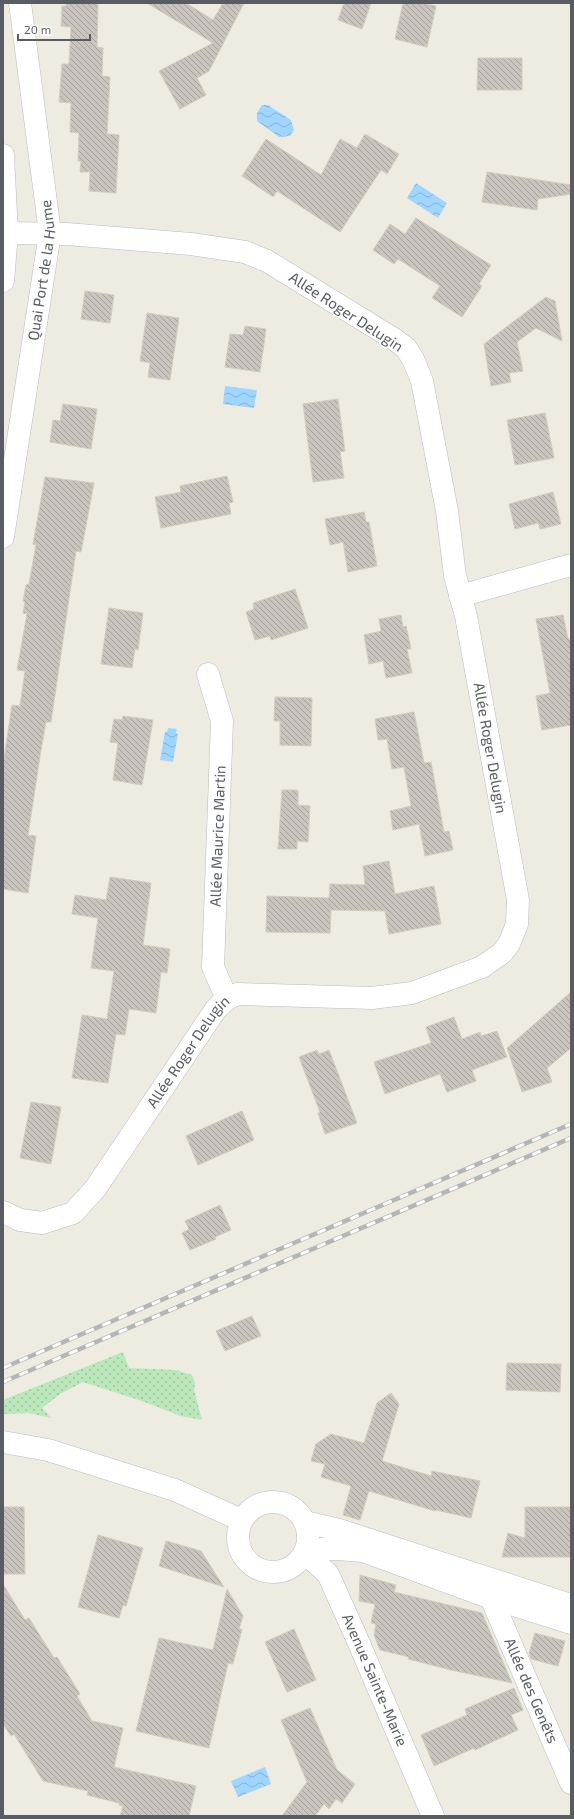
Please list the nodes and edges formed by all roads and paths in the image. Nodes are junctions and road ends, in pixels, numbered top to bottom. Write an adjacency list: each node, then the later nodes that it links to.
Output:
1 (20, 3): 4 (street, Quai Port de la Hume)
2 (3, 156): 3 (street)
3 (7, 233): 4 (street, Allée Roger Delugin); 5 (street)
4 (50, 233): 6 (street, Quai Port de la Hume); 8 (street, Allée Roger Delugin)
5 (3, 281)
6 (3, 537)
7 (571, 565): 8 (street)
8 (460, 596): 10 (street, Allée Roger Delugin)
9 (208, 674): 10 (street, Allée Maurice Martin)
10 (227, 999): 11 (street, Allée Roger Delugin)
11 (3, 1212)
12 (3, 1442): 13 (street)
13 (240, 1520): 14 (street); 15 (street)
14 (305, 1522): 15 (street); 17 (street)
15 (305, 1551): 16 (street); 20 (street, Avenue Sainte-Marie)
16 (491, 1598): 18 (street); 19 (street, Allée des Genêts)
17 (571, 1605)
18 (571, 1624)
19 (571, 1783)
20 (433, 1816)

